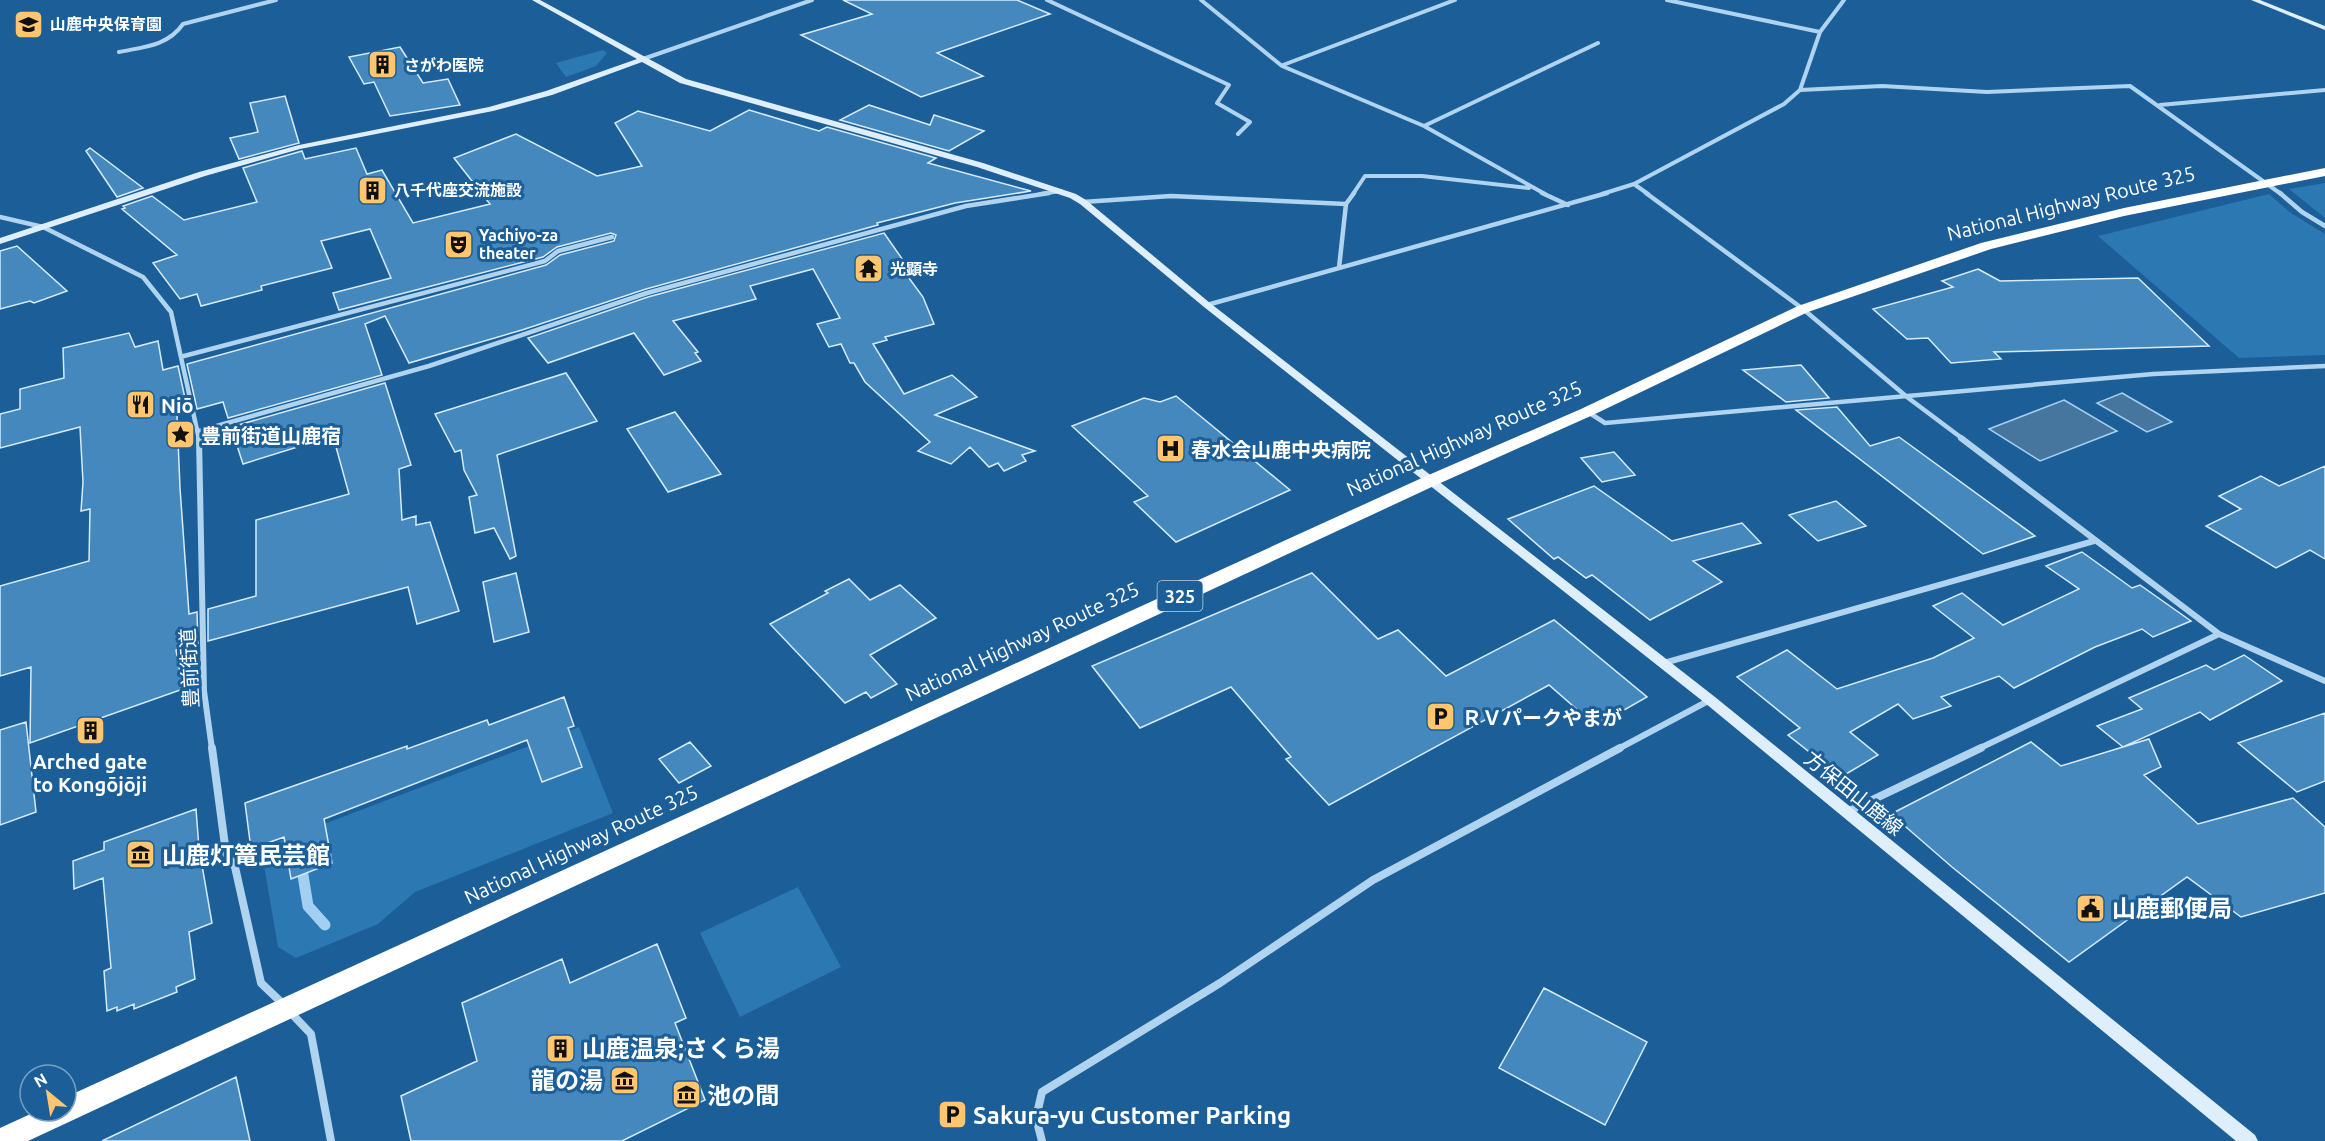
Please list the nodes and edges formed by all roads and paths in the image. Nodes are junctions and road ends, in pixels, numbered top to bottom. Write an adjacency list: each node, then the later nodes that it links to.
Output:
1 (276, 0): 13 (street)
2 (536, 0): 14 (street, 方保田山鹿線)
3 (812, 0): 14 (street)
4 (1047, 0): 20 (street)
5 (1201, 0): 15 (street)
6 (1455, 0): 15 (street)
7 (1667, 0): 11 (street)
8 (1844, 0): 11 (street)
9 (2254, 0): 10 (street)
10 (2325, 28)
11 (1820, 32): 16 (street)
12 (1598, 42): 19 (street)
13 (119, 52)
14 (643, 59): 25 (street, 方保田山鹿線); 31 (street)
15 (1282, 66): 19 (street)
16 (1800, 90): 18 (street); 23 (street)
17 (2325, 90): 18 (street)
18 (2160, 105): 22 (street)
19 (1424, 126): 24 (street)
20 (1238, 135)
21 (2325, 172): 22 (highway, National Highway Route 325 / 325)
22 (2268, 183): 30 (street); 36 (highway, National Highway Route 325 / 325)
23 (1634, 184): 28 (street); 36 (street)
24 (1532, 188): 27 (street); 28 (street)
25 (1061, 191): 26 (street, 方保田山鹿線); 41 (street)
26 (1083, 202): 27 (street); 35 (street, 方保田山鹿線)
27 (1347, 204): 34 (street)
28 (1569, 205): 34 (street)
29 (0, 217): 31 (street)
30 (2325, 226)
31 (43, 227): 33 (street); 37 (street, 豊前街道)
32 (612, 237): 37 (street)
33 (0, 241)
34 (1339, 268): 35 (street)
35 (1207, 305): 42 (street, 方保田山鹿線)
36 (1803, 309): 39 (street); 40 (highway, National Highway Route 325 / 325)
37 (184, 356): 41 (street, 豊前街道)
38 (2325, 366): 39 (street)
39 (1907, 397): 40 (street); 43 (street)
40 (1587, 412): 42 (highway, National Highway Route 325 / 325)
41 (199, 431): 49 (street, 豊前街道)
42 (1430, 481): 45 (street, 方保田山鹿線); 49 (highway, National Highway Route 325 / 325)
43 (2094, 541): 44 (street); 45 (street)
44 (2219, 634): 46 (street); 48 (street)
45 (1664, 663): 47 (street, 方保田山鹿線)
46 (2325, 681)
47 (1710, 700): 48 (street, 方保田山鹿線); 54 (street)
48 (1846, 812): 55 (street, 方保田山鹿線)
49 (286, 1008): 50 (highway, National Highway Route 325 / 325); 53 (street, 豊前街道)
50 (78, 1105)
51 (39, 1123): 52 (highway, National Highway Route 325 / 325)
52 (0, 1141)
53 (331, 1141)
54 (1042, 1141)
55 (2249, 1141)

